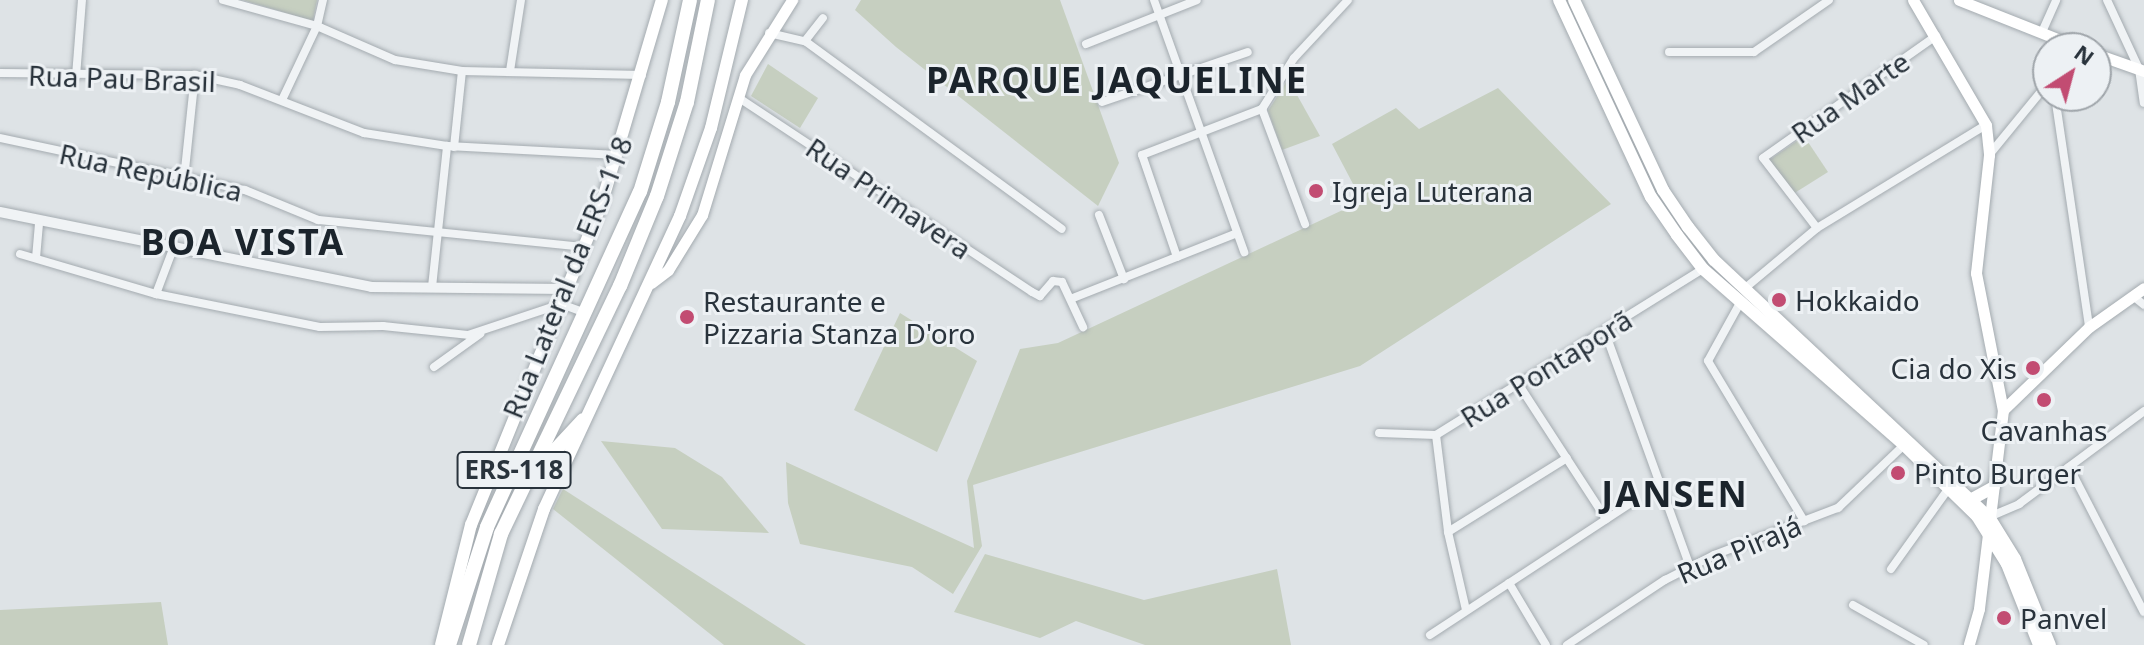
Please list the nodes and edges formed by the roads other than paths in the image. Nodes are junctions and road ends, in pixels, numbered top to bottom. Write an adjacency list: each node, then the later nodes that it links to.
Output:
1 (82, 0): 38 (street)
2 (223, 0): 22 (street)
3 (323, 0): 22 (street)
4 (521, 0): 33 (street)
5 (662, 0): 36 (main road, Rua Lateral da ERS-118)
6 (690, 0): 82 (highway, ERS-118)
7 (708, 0): 97 (highway, ERS-118)
8 (742, 0): 55 (main road)
9 (792, 0): 24 (main road)
10 (1154, 0): 20 (street)
11 (1197, 0): 20 (street)
12 (1348, 0): 44 (street)
13 (1559, 0): 69 (main road)
14 (1574, 0): 75 (main road)
15 (1829, 0): 29 (street)
16 (1913, 0): 25 (main road)
17 (1959, 0): 23 (main road)
18 (2056, 0): 23 (street)
19 (2107, 0): 31 (street)
20 (1160, 17): 27 (street); 37 (street)
21 (823, 18): 26 (street)
22 (317, 26): 32 (street); 40 (street)
23 (2042, 32)
24 (769, 33): 26 (street); 39 (main road)
25 (1937, 35): 46 (main road); 59 (street, Rua Marte)
26 (805, 41): 60 (street)
27 (1086, 44)
28 (1248, 52): 37 (street)
29 (1669, 52)
30 (2112, 60): 31 (main road)
31 (2141, 70): 43 (street)
32 (462, 71): 33 (street); 49 (street)
33 (510, 71): 36 (street)
34 (0, 73): 38 (street, Rua Pau Brasil)
35 (195, 75): 38 (street, Rua Pau Brasil); 40 (street, Rua Pau Brasil); 52 (street)
36 (642, 75): 50 (main road, Rua Lateral da ERS-118)
37 (1181, 75): 41 (street); 47 (street)
38 (76, 76)
39 (739, 98): 56 (main road); 78 (street, Rua Primavera)
40 (282, 100): 49 (street, Rua Pau Brasil)
41 (1102, 102)
42 (2032, 103): 51 (street)
43 (2144, 103)
44 (1262, 109): 47 (street); 58 (street)
45 (2057, 112): 84 (street)
46 (1986, 125): 51 (main road); 59 (street)
47 (1202, 133): 61 (street); 67 (street)
48 (0, 138): 52 (street, Rua República)
49 (451, 147): 50 (street, Rua Pau Brasil); 62 (street)
50 (618, 155): 63 (main road, Rua Lateral da ERS-118)
51 (1989, 155): 89 (main road)
52 (184, 179): 62 (street, Rua República)
53 (0, 212): 57 (street)
54 (1099, 215): 70 (street)
55 (680, 216): 56 (main road); 71 (main road)
56 (699, 220): 71 (main road)
57 (39, 221): 64 (street); 68 (street)
58 (1305, 224)
59 (1817, 228): 75 (street)
60 (1062, 229)
61 (1237, 233): 65 (street); 67 (street)
62 (436, 234): 63 (street, Rua República); 72 (street)
63 (584, 247): 74 (main road, Rua Lateral da ERS-118)
64 (173, 249): 72 (street); 76 (street)
65 (1244, 252)
66 (20, 254): 68 (street)
67 (1177, 257): 70 (street)
68 (36, 258): 76 (street)
69 (1703, 269): 79 (main road); 85 (street, Rua Pontaporã)
70 (1124, 279): 78 (street)
71 (651, 283): 91 (main road)
72 (432, 287): 74 (street)
73 (2144, 288): 77 (main road)
74 (566, 289): 80 (main road, Rua Lateral da ERS-118)
75 (1744, 289): 100 (main road)
76 (156, 294): 86 (street)
77 (2133, 296): 81 (street); 84 (main road)
78 (1073, 298): 83 (street)
79 (1740, 303): 94 (main road); 103 (street)
80 (561, 304): 82 (street); 86 (street); 113 (main road, Rua Lateral da ERS-118)
81 (2144, 305)
82 (588, 314): 114 (highway, ERS-118)
83 (1083, 327)
84 (2089, 327): 89 (main road)
85 (1605, 332): 88 (street, Rua Pontaporã); 106 (street)
86 (481, 333): 87 (street)
87 (434, 367)
88 (1519, 385): 93 (street, Rua Pontaporã); 95 (street)
89 (2003, 410): 98 (main road)
90 (2143, 414): 96 (street)
91 (583, 420): 97 (highway); 116 (main road)
92 (1379, 433): 93 (street, Rua Pontaporã)
93 (1436, 435): 105 (street)
94 (1904, 445): 99 (main road); 103 (street, Rua Pirajá)
95 (1567, 458): 102 (street); 105 (street)
96 (2069, 467): 104 (street); 111 (street)
97 (523, 485): 115 (highway, ERS-118)
98 (1994, 487): 100 (main road); 104 (main road)
99 (1949, 488): 104 (main road); 107 (street)
100 (1972, 499): 104 (main road)
101 (1631, 503): 102 (street)
102 (1606, 519): 108 (street)
103 (1804, 521): 106 (street, Rua Pirajá)
104 (1988, 523): 120 (main road); 121 (main road); 122 (main road)
105 (1448, 532): 110 (street)
106 (1690, 567): 118 (street, Rua Pirajá)
107 (1891, 569)
108 (1509, 583): 110 (street); 117 (street)
109 (1853, 605): 119 (street)
110 (1466, 610): 112 (street)
111 (2144, 612)
112 (1430, 635)
113 (441, 645)
114 (449, 645)
115 (469, 645)
116 (498, 645)
117 (1546, 645)
118 (1567, 645)
119 (1924, 645)
120 (1969, 645)
121 (2039, 645)
122 (2050, 645)

